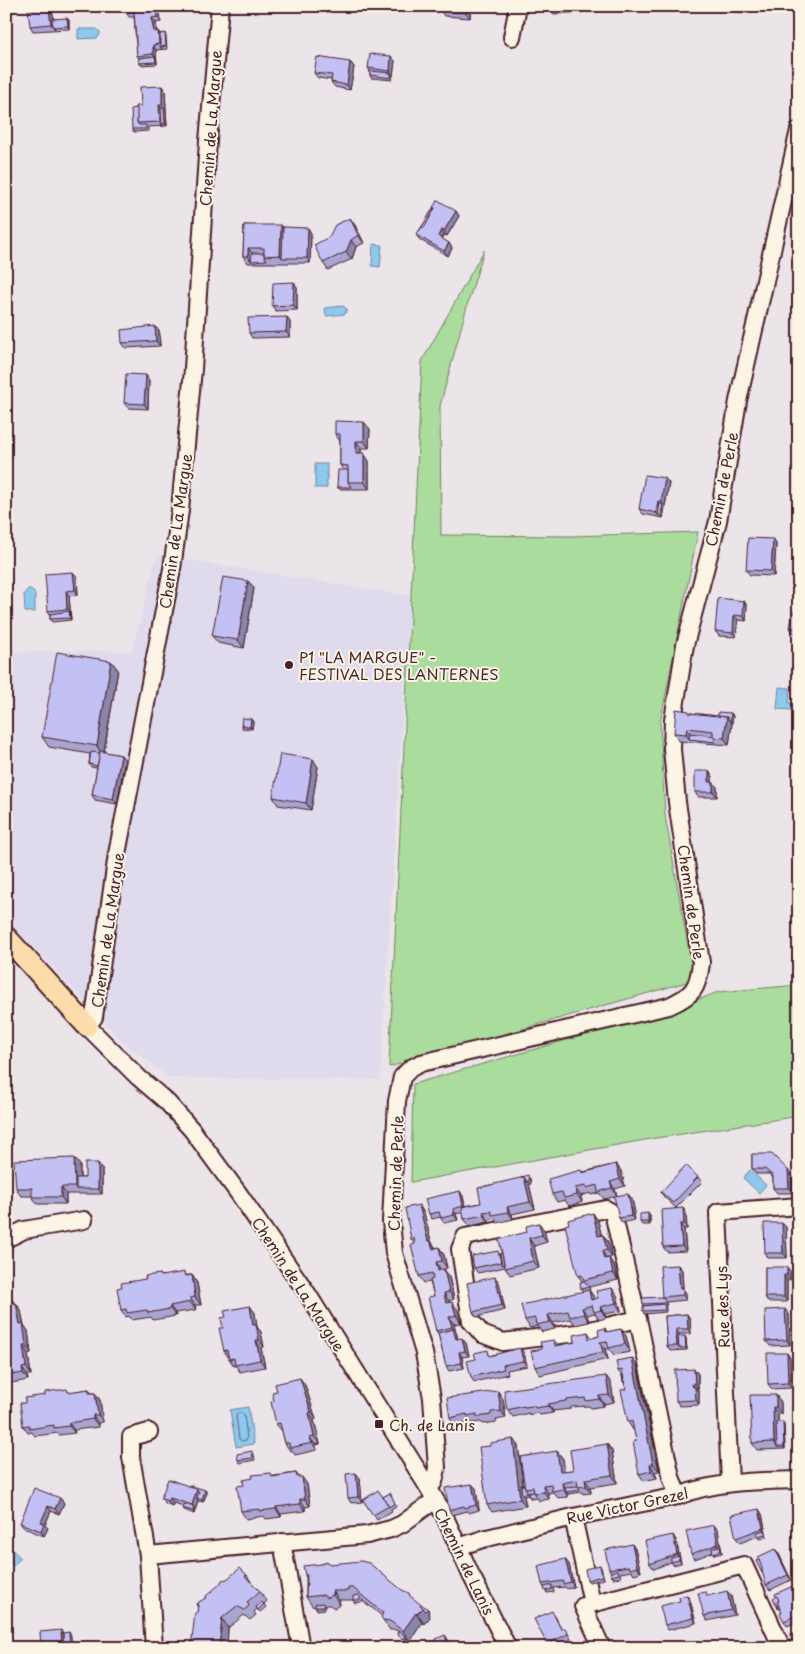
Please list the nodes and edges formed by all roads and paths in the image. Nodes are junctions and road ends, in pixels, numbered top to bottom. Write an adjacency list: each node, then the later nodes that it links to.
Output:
1 (220, 6): 6 (street, Chemin de La Margue)
2 (518, 6): 3 (street)
3 (512, 37)
4 (799, 130): 14 (street, Chemin de Perle)
5 (6, 937): 6 (main road)
6 (87, 1026): 14 (street, Chemin de La Margue)
7 (799, 1206): 13 (street, Rue des Lys)
8 (84, 1220): 9 (street)
9 (6, 1239)
10 (638, 1319): 10 (street); 15 (street)
11 (149, 1432): 19 (street)
12 (799, 1480): 13 (street, Rue Victor Grezel)
13 (730, 1483): 15 (street, Rue Victor Grezel)
14 (432, 1494): 17 (street); 18 (street, Chemin de Lanis)
15 (678, 1496): 16 (street, Rue Victor Grezel)
16 (573, 1517): 18 (street, Rue Victor Grezel); 20 (street)
17 (282, 1542): 19 (street); 22 (street)
18 (458, 1547): 23 (street, Chemin de Lanis)
19 (148, 1555): 21 (street)
20 (592, 1602): 24 (street); 25 (street)
21 (154, 1648)
22 (301, 1648)
23 (508, 1648)
24 (602, 1648)
25 (782, 1648)

